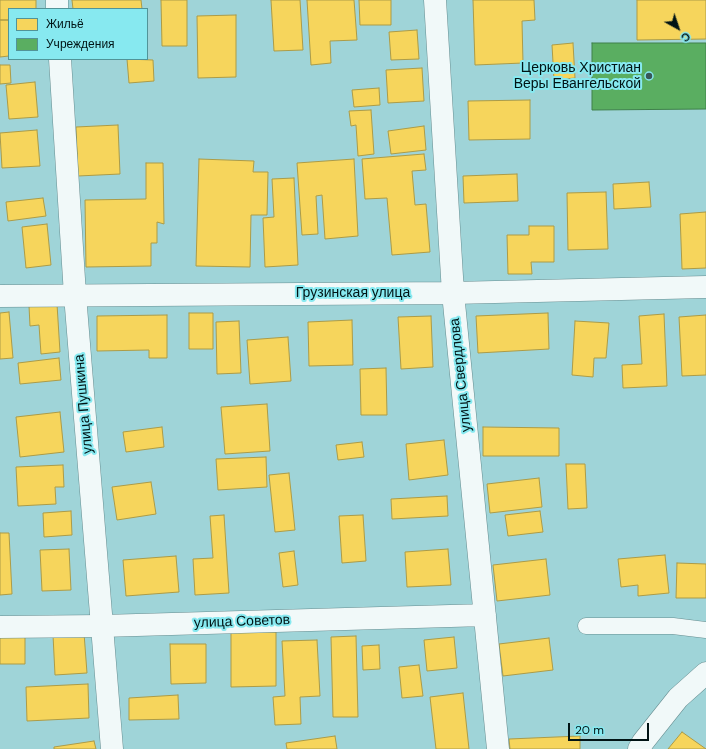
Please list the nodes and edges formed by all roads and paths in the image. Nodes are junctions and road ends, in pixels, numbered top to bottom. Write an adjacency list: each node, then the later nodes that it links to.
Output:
1 (435, 0): 4 (street, улица Свердлова)
2 (60, 60): 6 (street, улица Пушкина)
3 (706, 287): 4 (street, Грузинская улица)
4 (453, 293): 6 (street, Грузинская улица); 7 (street, улица Свердлова)
5 (0, 296): 6 (street, Грузинская улица)
6 (75, 296): 8 (street, улица Пушкина)
7 (485, 615): 8 (street, улица Советов); 14 (street, улица Свердлова)
8 (102, 626): 10 (street, улица Советов); 13 (street, улица Пушкина)
9 (586, 626): 11 (lane)
10 (0, 627)
11 (706, 630)
12 (706, 673): 15 (street)
13 (112, 749)
14 (498, 749)
15 (639, 749)

